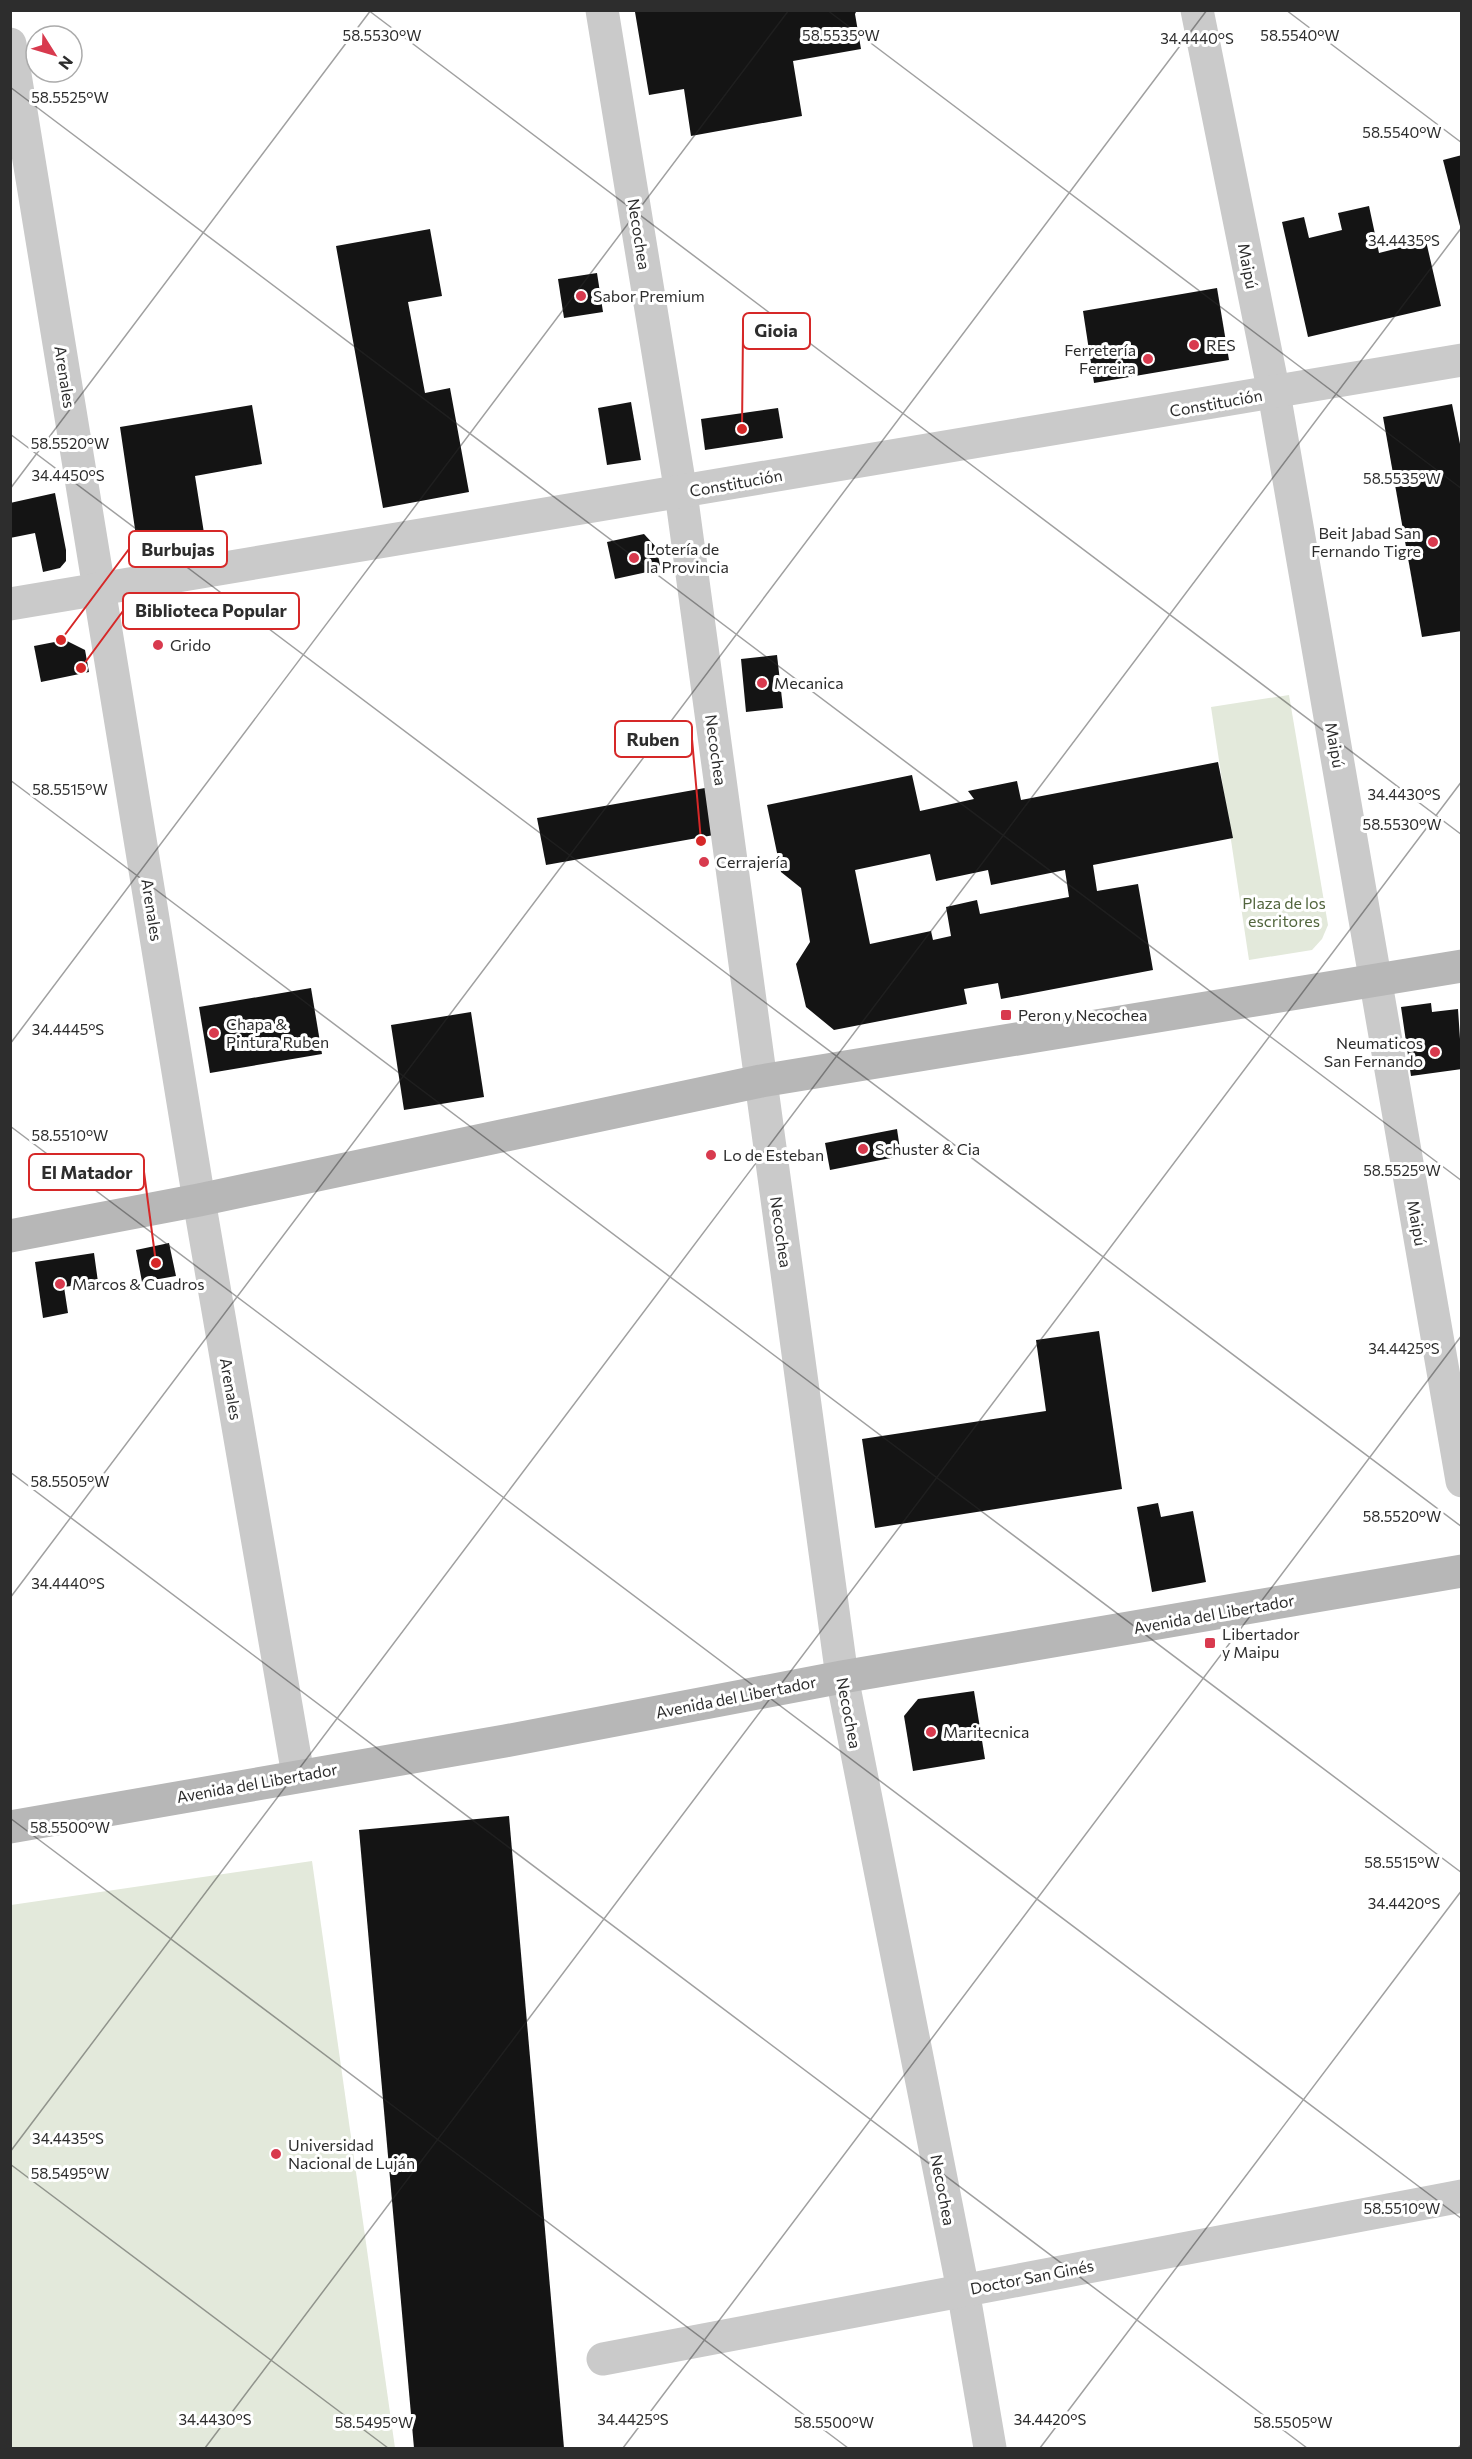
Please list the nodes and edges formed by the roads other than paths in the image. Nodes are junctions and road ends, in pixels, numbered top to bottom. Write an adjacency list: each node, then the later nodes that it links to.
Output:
1 (602, 10): 6 (street, Necochea)
2 (1197, 10): 5 (street, Maipú)
3 (10, 44): 7 (street, Arenales)
4 (1461, 360): 5 (street, Constitución)
5 (1274, 393): 6 (street, Constitución); 10 (street, Maipú)
6 (681, 493): 7 (street, Constitución); 11 (street, Necochea)
7 (100, 588): 8 (street, Constitución); 12 (street, Arenales)
8 (10, 604)
9 (1461, 966): 10 (main road)
10 (1375, 982): 11 (main road); 14 (street, Maipú)
11 (761, 1081): 12 (main road); 16 (street, Necochea)
12 (199, 1200): 13 (main road); 17 (street, Arenales)
13 (10, 1236)
14 (1461, 1480)
15 (1461, 1571): 16 (main road, Avenida del Libertador)
16 (842, 1677): 17 (main road, Avenida del Libertador); 20 (street, Necochea)
17 (298, 1775): 18 (main road, Avenida del Libertador)
18 (10, 1827)
19 (1461, 2196): 20 (street, Doctor San Ginés)
20 (963, 2290): 21 (street, Doctor San Ginés); 22 (street, Necochea)
21 (603, 2359)
22 (990, 2448)

